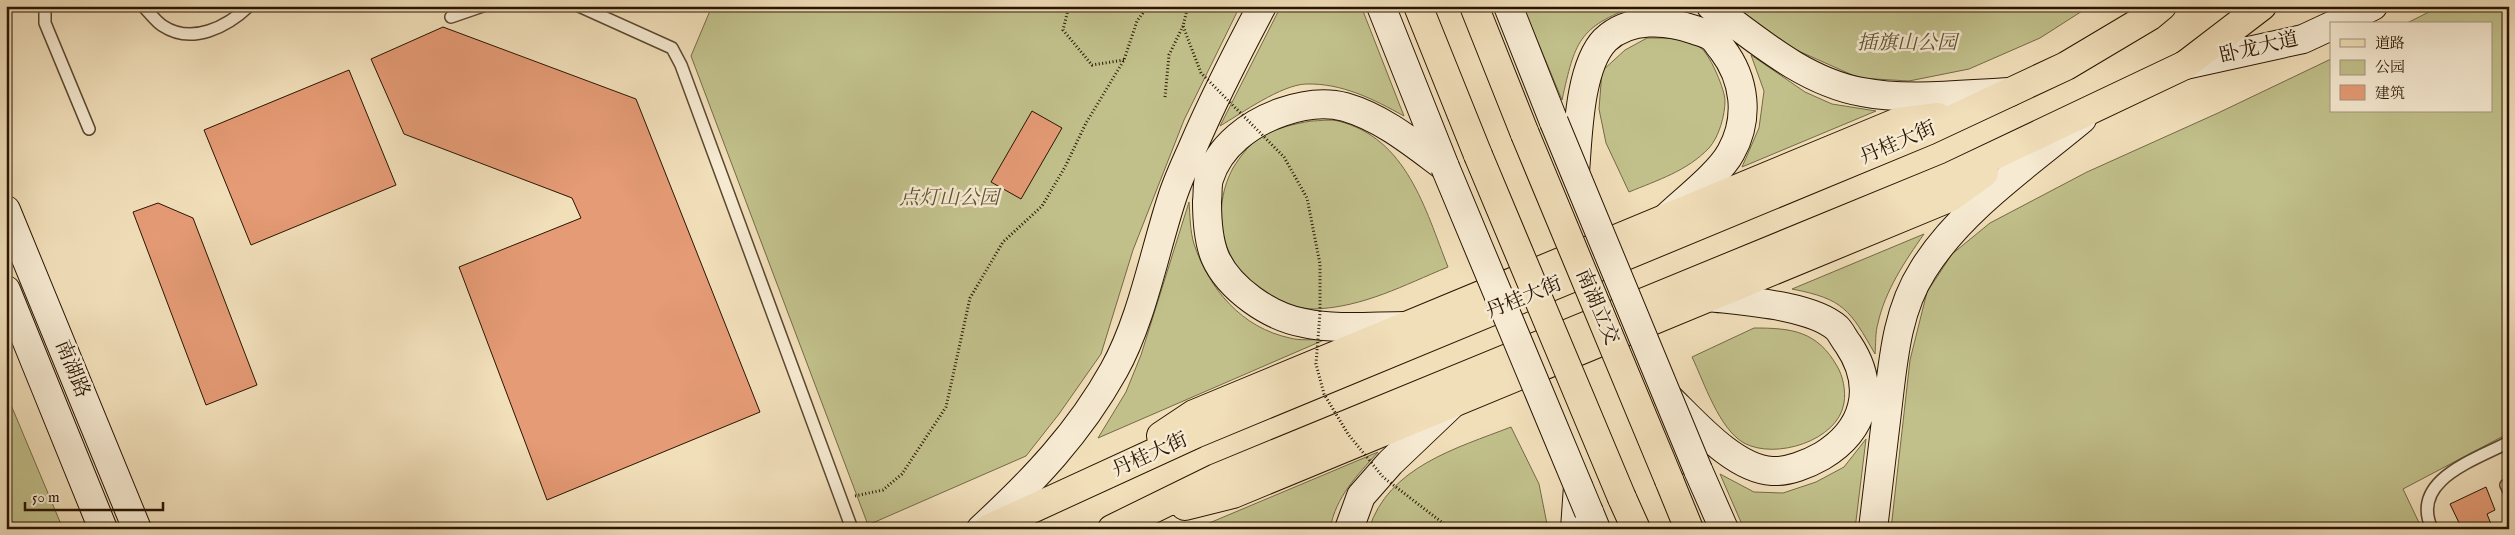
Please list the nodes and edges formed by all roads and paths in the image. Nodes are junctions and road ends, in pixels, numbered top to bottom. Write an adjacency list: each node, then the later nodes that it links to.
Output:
1 (45, 6): 28 (lane)
2 (143, 6): 3 (lane)
3 (249, 6)
4 (483, 6): 18 (lane)
5 (579, 6): 41 (lane)
6 (1069, 6): 22 (path)
7 (1148, 6): 22 (path)
8 (1188, 6): 20 (path, bridge)
9 (1262, 6): 47 (street)
10 (1381, 6): 30 (street)
11 (1418, 6): 51 (main road, bridge)
12 (1474, 6): 52 (main road, 南湖立交, bridge)
13 (1508, 6): 31 (street, bridge)
14 (1711, 6): 24 (street)
15 (2162, 6): 24 (main road, 丹桂大街)
16 (2262, 6): 23 (main road)
17 (2373, 6): 19 (street)
18 (451, 17)
19 (2339, 22)
20 (1183, 26): 25 (path); 50 (path, bridge)
21 (2330, 26): 23 (street, 卧龙大道)
22 (1124, 60): 41 (path)
23 (2185, 65): 26 (main road)
24 (2010, 92): 27 (main road, 丹桂大街)
25 (1165, 96)
26 (2094, 109): 29 (main road); 54 (street)
27 (1964, 114): 33 (main road); 40 (main road, 丹桂大街)
28 (89, 129)
29 (2030, 139): 35 (main road); 43 (main road)
30 (1445, 167): 36 (street); 42 (street, bridge)
31 (1575, 172): 33 (street); 37 (street, bridge)
32 (6, 210): 45 (street, 南湖路)
33 (1666, 218): 36 (main road)
34 (6, 290): 44 (street, 南湖路)
35 (1709, 297): 37 (street); 38 (main road)
36 (1406, 326): 40 (main road)
37 (1668, 397): 53 (street, bridge)
38 (1454, 402): 43 (main road); 49 (street)
39 (2509, 442): 55 (lane)
40 (1106, 475): 48 (main road, 丹桂大街)
41 (837, 492): 46 (lane)
42 (1587, 523)
43 (1122, 524)
44 (103, 529)
45 (137, 529)
46 (852, 529)
47 (980, 529)
48 (988, 529)
49 (1349, 529)
50 (1446, 529)
51 (1636, 529)
52 (1689, 529)
53 (1724, 529)
54 (1873, 529)
55 (2432, 529)

